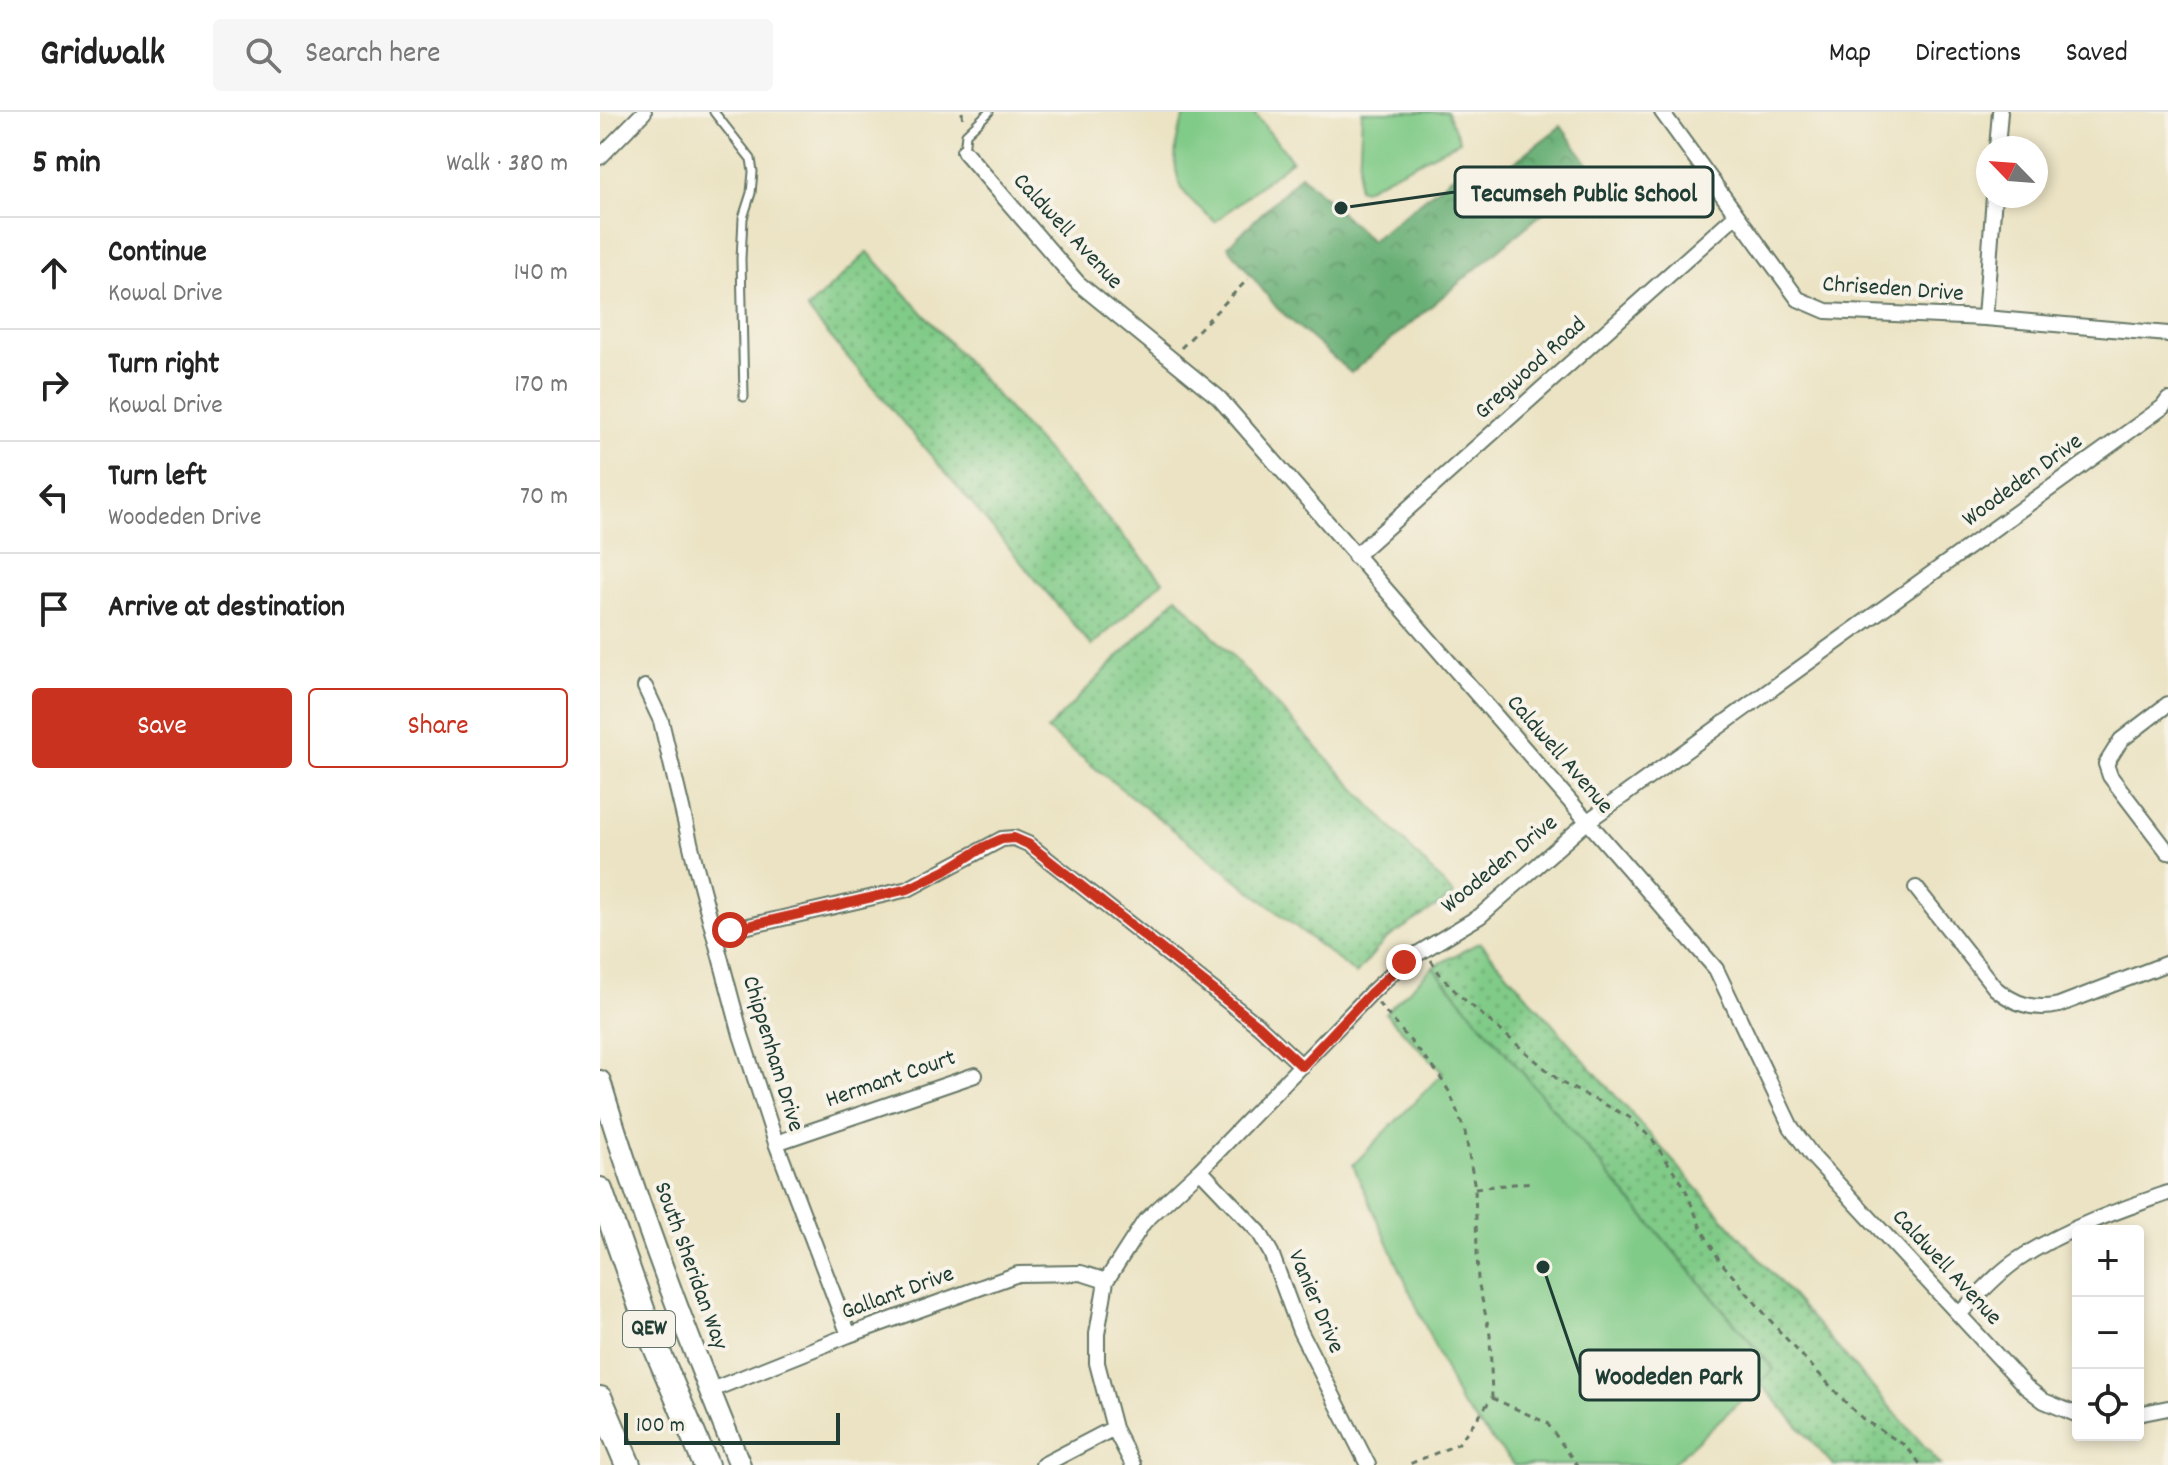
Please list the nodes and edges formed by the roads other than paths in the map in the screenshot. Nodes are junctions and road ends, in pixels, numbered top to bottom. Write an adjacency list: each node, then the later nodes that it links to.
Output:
1 (644, 112): 8 (street)
2 (714, 112): 13 (lane)
3 (989, 112): 7 (lane)
4 (1662, 112): 10 (street, Chriseden Drive)
5 (2000, 112): 6 (street)
6 (1998, 136)
7 (964, 151): 15 (street, Caldwell Avenue)
8 (600, 157)
9 (1993, 208): 11 (street)
10 (1736, 215): 11 (street, Chriseden Drive); 15 (street, Gregwood Road)
11 (1985, 318): 12 (street, Chriseden Drive)
12 (2168, 334)
13 (744, 397)
14 (2168, 400): 18 (street, Woodeden Drive)
15 (1355, 556): 18 (street, Caldwell Avenue)
16 (645, 687): 21 (street, Chippenham Drive)
17 (2168, 704): 19 (street)
18 (1588, 821): 23 (street, Woodeden Drive); 31 (street, Caldwell Avenue)
19 (2168, 852)
20 (1916, 888): 22 (street)
21 (714, 934): 23 (street); 26 (street, Chippenham Drive)
22 (2168, 963)
23 (1302, 1066): 27 (street, Woodeden Drive)
24 (975, 1075): 26 (street, Hermant Court)
25 (600, 1081): 33 (street, South Sheridan Way)
26 (776, 1143): 32 (street, Chippenham Drive)
27 (1200, 1170): 30 (street, Woodeden Drive); 44 (street, Vanier Drive)
28 (600, 1190): 40 (highway, QEW)
29 (2168, 1193): 31 (street)
30 (1106, 1281): 32 (street, Gallant Drive); 38 (street, Woodeden Drive)
31 (1959, 1314): 36 (street, Caldwell Avenue)
32 (849, 1335): 33 (street, Gallant Drive)
33 (709, 1391): 41 (street, South Sheridan Way)
34 (600, 1399): 39 (highway)
35 (2168, 1409): 37 (street)
36 (2072, 1413)
37 (2144, 1413)
38 (1114, 1428): 42 (street); 43 (street, Woodeden Drive)
39 (628, 1465)
40 (706, 1465)
41 (740, 1465)
42 (1043, 1465)
43 (1133, 1465)
44 (1368, 1465)

